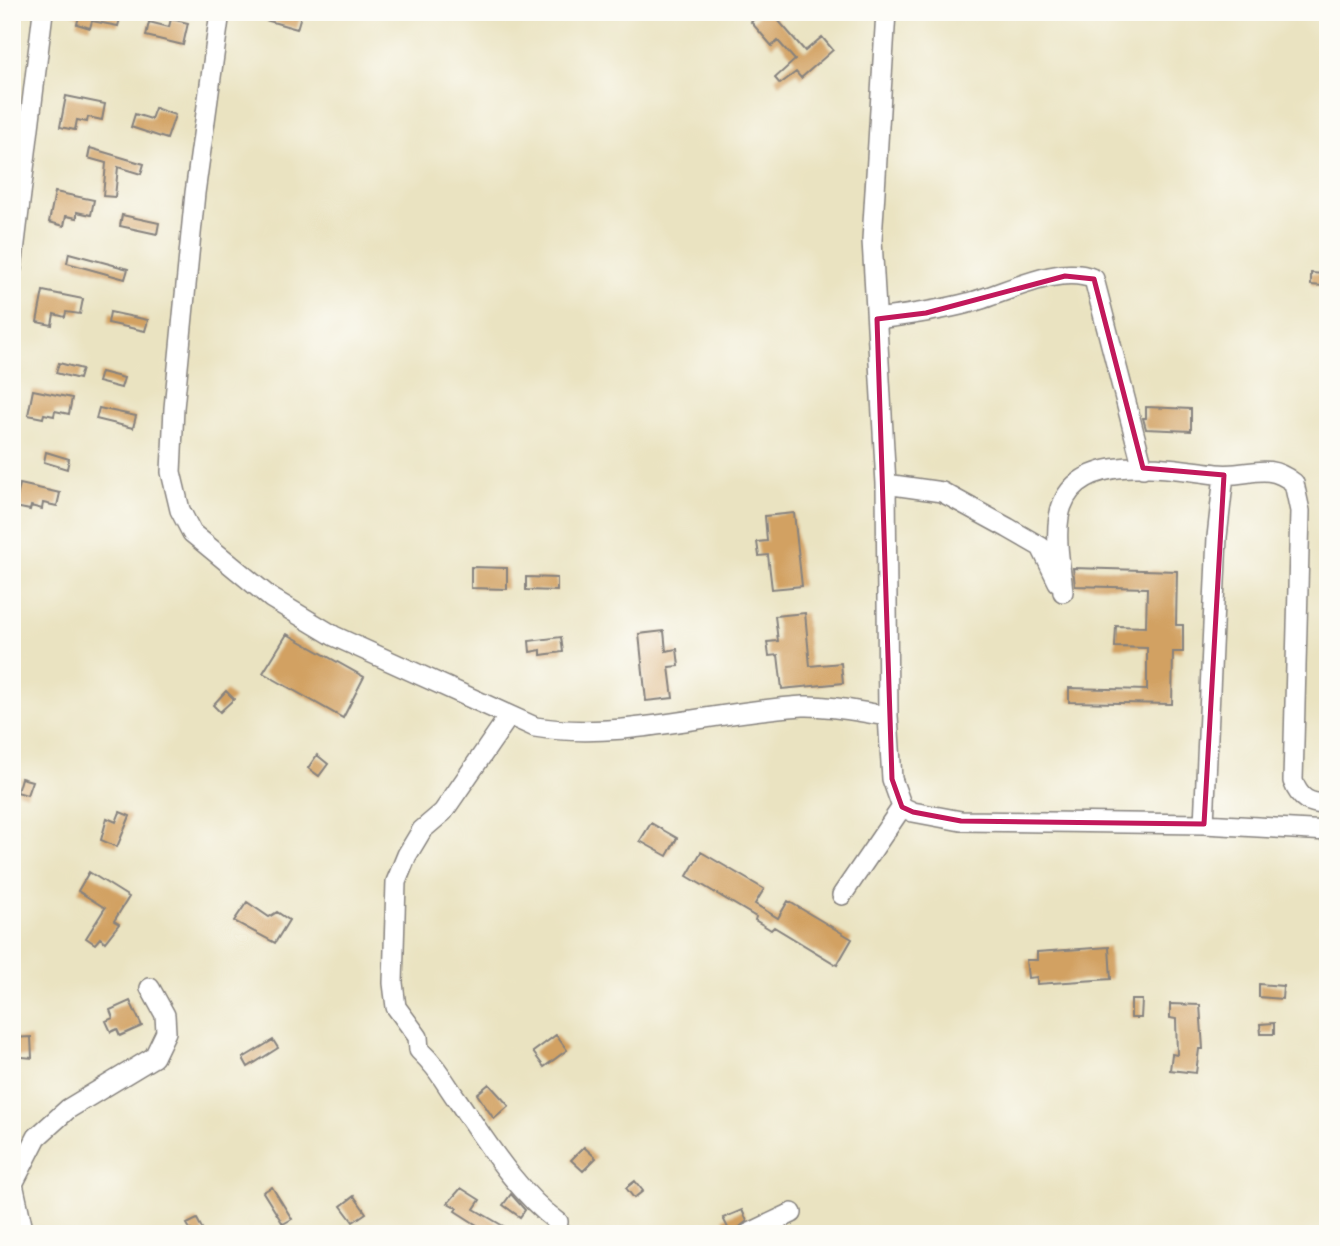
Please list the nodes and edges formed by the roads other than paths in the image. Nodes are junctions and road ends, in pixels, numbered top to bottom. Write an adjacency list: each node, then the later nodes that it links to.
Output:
1 (43, 12): 4 (street)
2 (220, 12): 9 (street)
3 (886, 12): 5 (street)
4 (12, 268)
5 (877, 319): 6 (street); 8 (street)
6 (1143, 468): 7 (street); 8 (street)
7 (1224, 475): 11 (street); 13 (street)
8 (886, 484): 10 (street)
9 (509, 716): 10 (street); 20 (street)
10 (888, 716): 12 (street)
11 (1328, 806)
12 (902, 807): 13 (street); 15 (street)
13 (1204, 824): 14 (street)
14 (1328, 831)
15 (842, 895)
16 (150, 988): 17 (street)
17 (13, 1180): 19 (street)
18 (792, 1213): 21 (street)
19 (24, 1234)
20 (556, 1234)
21 (748, 1234)

